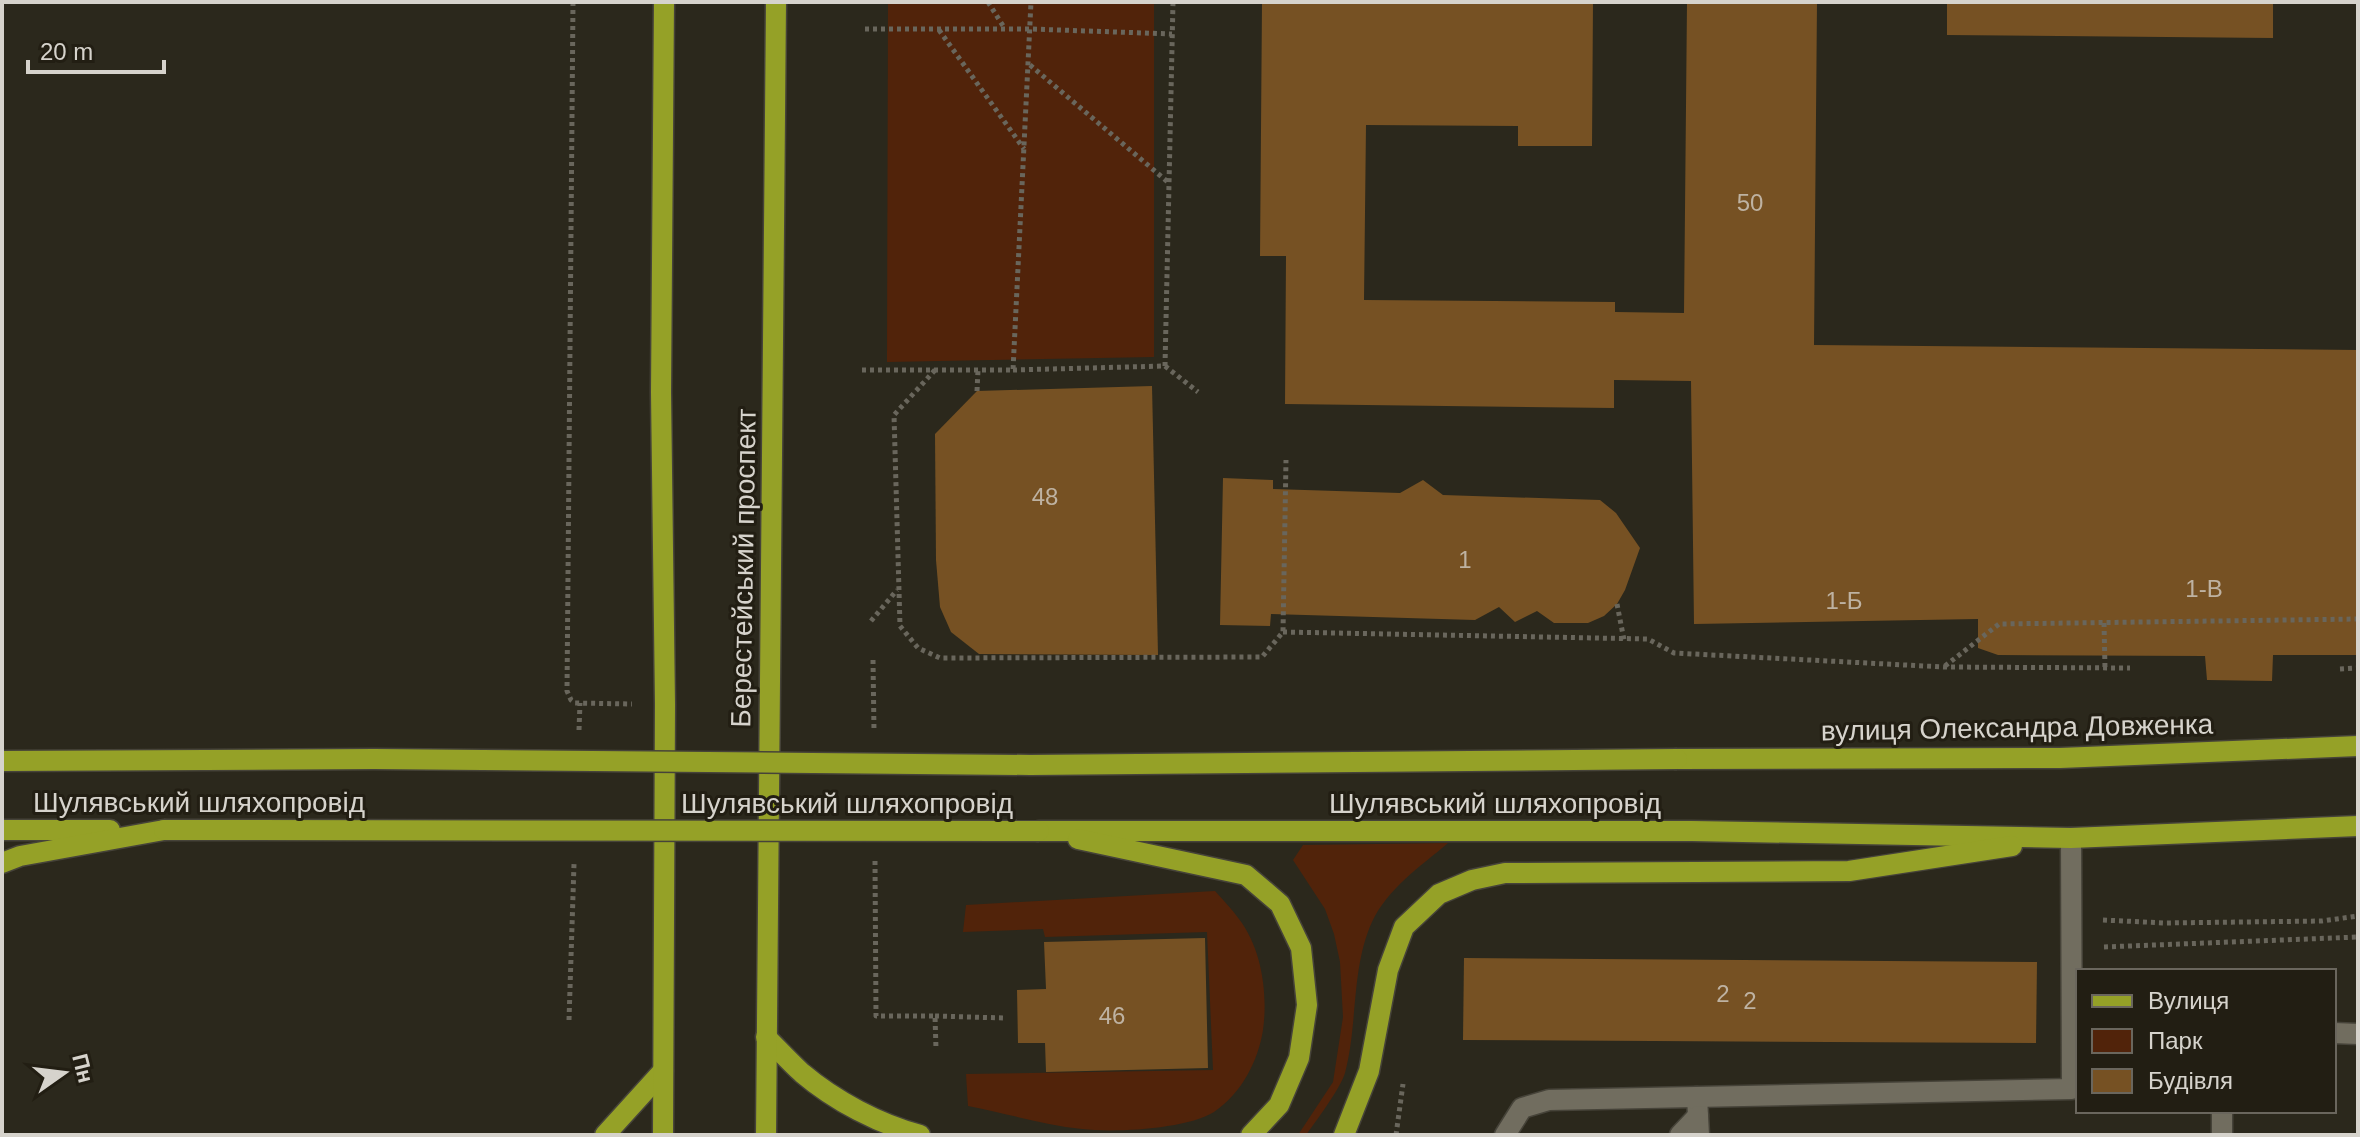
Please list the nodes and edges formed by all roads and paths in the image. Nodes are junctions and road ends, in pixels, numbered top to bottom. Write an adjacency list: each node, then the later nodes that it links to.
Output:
1 (573, 2): 36 (path)
2 (664, 2): 37 (main road)
3 (776, 2): 60 (main road, Берестейський проспект)
4 (988, 2): 9 (path)
5 (1031, 2): 10 (path)
6 (1173, 2): 11 (path)
7 (865, 29): 8 (path)
8 (938, 29): 9 (path); 13 (path)
9 (1005, 29): 10 (path)
10 (1031, 29): 11 (path); 12 (path)
11 (1172, 34): 14 (path)
12 (1029, 64): 13 (path); 14 (path)
13 (1024, 149): 19 (path)
14 (1169, 183): 15 (path)
15 (1165, 366): 19 (path); 21 (path)
16 (862, 370): 17 (path)
17 (935, 370): 18 (path); 23 (path)
18 (978, 370): 19 (path); 20 (path)
19 (1013, 370)
20 (977, 391)
21 (1198, 392)
22 (1286, 460): 28 (path)
23 (898, 589): 26 (path); 28 (path)
24 (1617, 604): 29 (path)
25 (2358, 619): 27 (path)
26 (871, 621)
27 (2104, 623): 31 (path); 32 (path)
28 (1283, 632): 29 (path)
29 (1624, 640): 31 (path)
30 (873, 660): 39 (path)
31 (1944, 667): 32 (path)
32 (2105, 668): 33 (path)
33 (2130, 668)
34 (2358, 668): 35 (path)
35 (2340, 669)
36 (580, 703): 37 (path); 38 (path)
37 (665, 704): 62 (main road)
38 (580, 711)
39 (874, 738)
40 (2358, 746): 41 (main road, вулиця Олександра Довженка)
41 (1677, 759): 42 (main road, Шулявський шляхопровід, bridge)
42 (2, 761)
43 (2358, 826): 47 (main road)
44 (2, 830): 45 (main road, Шулявський шляхопровід)
45 (164, 830): 46 (main road, Шулявський шляхопровід, bridge); 49 (main road)
46 (1039, 831): 47 (main road, Шулявський шляхопровід); 69 (main road)
47 (2071, 838): 53 (lane); 70 (main road)
48 (874, 846): 55 (path)
49 (2, 863)
50 (2358, 916): 51 (path)
51 (2096, 920)
52 (2358, 937): 53 (path)
53 (2071, 946): 64 (lane)
54 (569, 995): 57 (path)
55 (935, 1016): 56 (path); 61 (path)
56 (1004, 1018)
57 (569, 1020)
58 (2336, 1033): 59 (lane)
59 (2358, 1034)
60 (766, 1037): 67 (main road, Берестейський проспект); 68 (main road)
61 (936, 1049)
62 (663, 1071): 65 (main road); 66 (main road)
63 (2222, 1113): 73 (lane)
64 (1698, 1116): 71 (lane); 72 (lane)
65 (605, 1135)
66 (663, 1135)
67 (766, 1135)
68 (920, 1135)
69 (1251, 1135)
70 (1344, 1135)
71 (1505, 1135)
72 (1680, 1135)
73 (2222, 1135)

